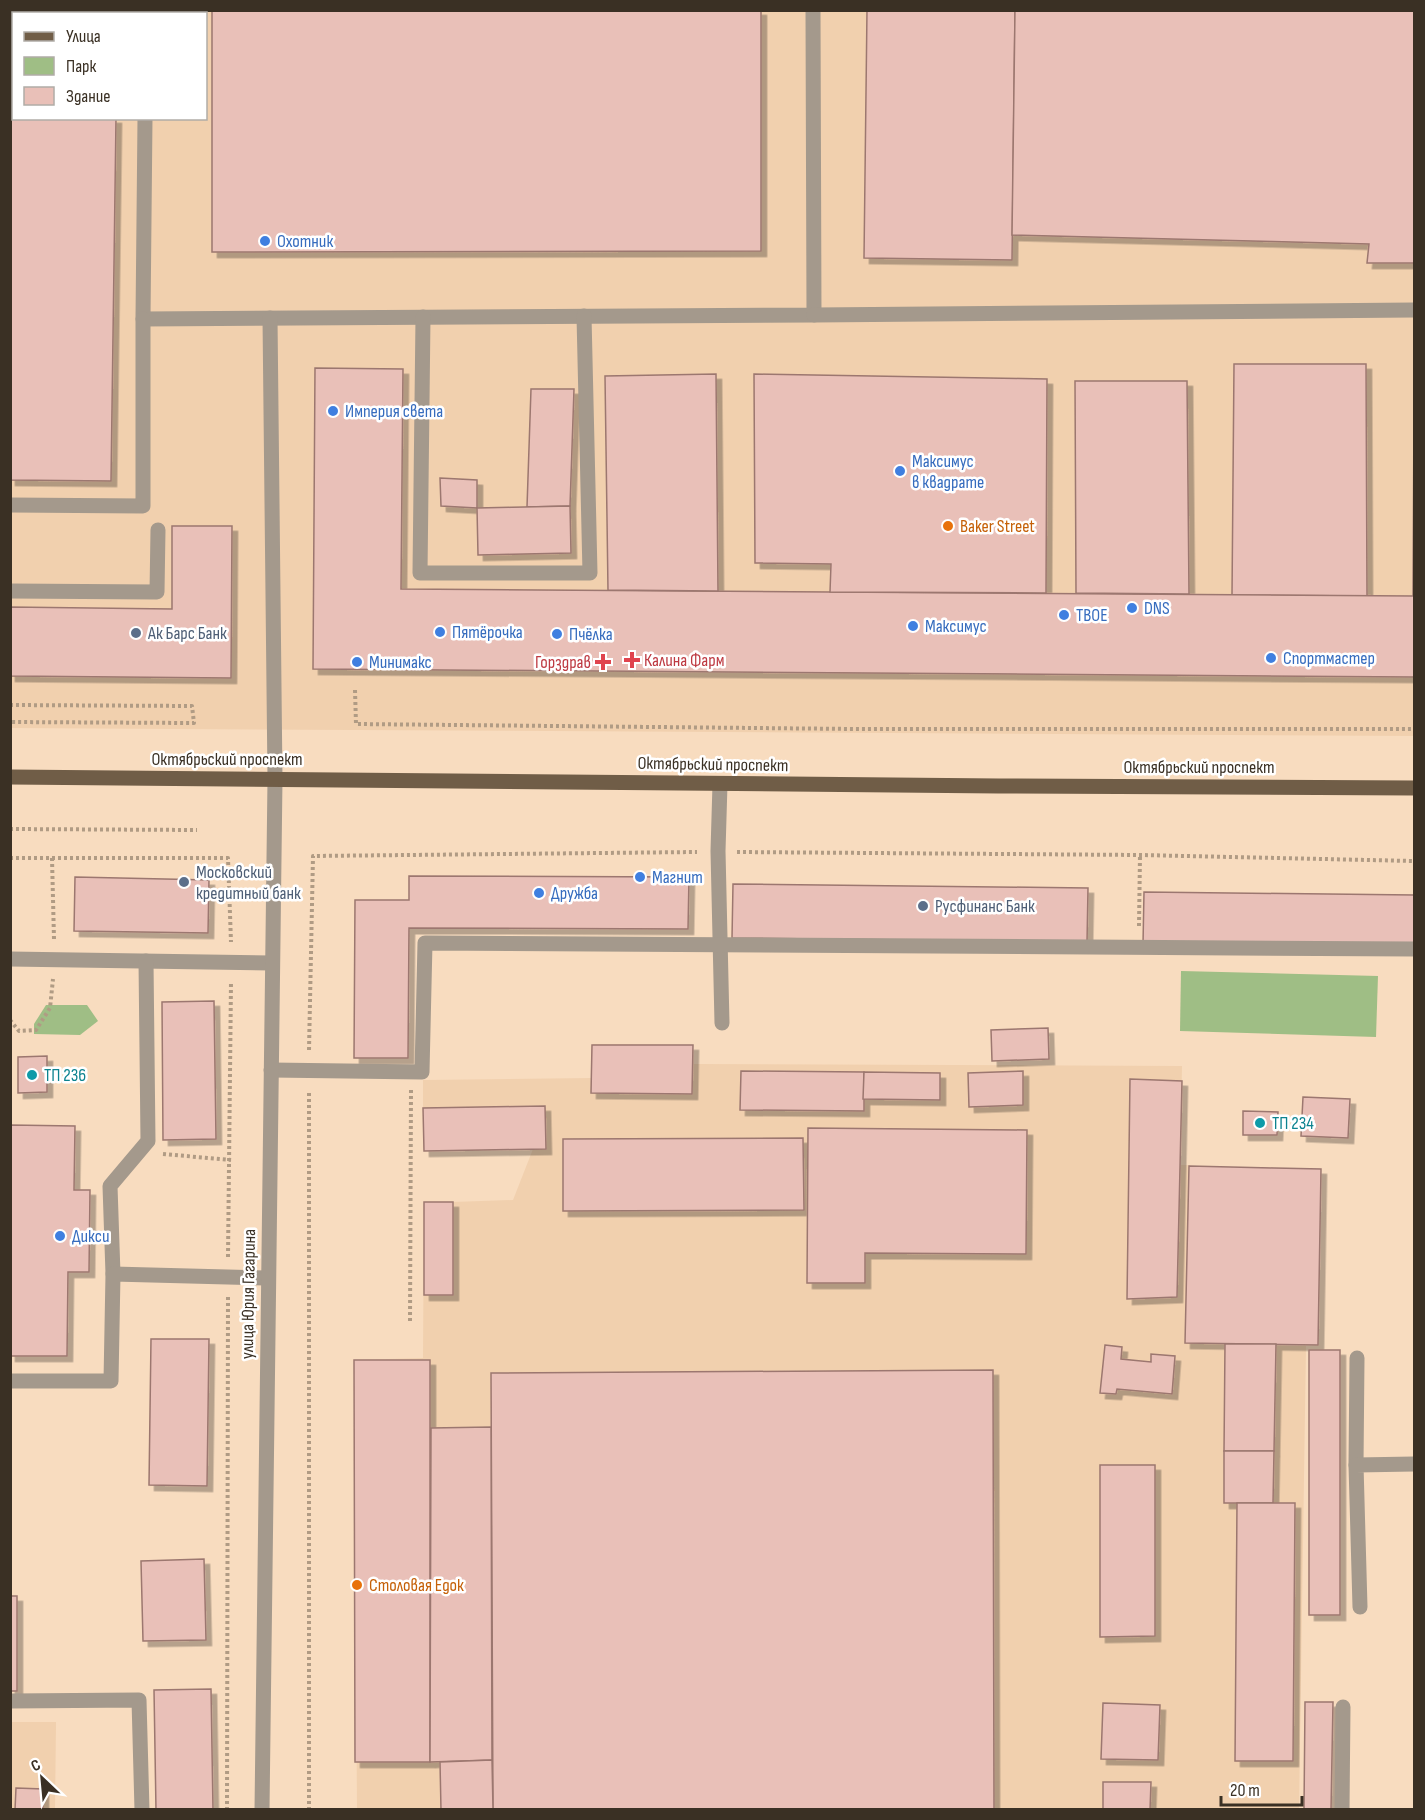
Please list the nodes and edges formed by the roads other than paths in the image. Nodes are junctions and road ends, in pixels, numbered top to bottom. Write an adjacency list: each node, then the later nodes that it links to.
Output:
1 (813, 10): 4 (street)
2 (145, 120): 8 (street)
3 (1414, 310): 4 (street)
4 (814, 315): 5 (street)
5 (585, 316): 6 (street); 6 (street)
6 (423, 317): 7 (street)
7 (270, 318): 8 (street); 13 (street, улица Юрия Гагарина)
8 (143, 319): 9 (street)
9 (10, 506)
10 (158, 530): 11 (street)
11 (10, 591)
12 (10, 777): 13 (main road, Октябрьский проспект)
13 (275, 779): 14 (main road, Октябрьский проспект); 20 (street, улица Юрия Гагарина)
14 (720, 783): 15 (main road, Октябрьский проспект); 16 (street)
15 (1414, 788)
16 (720, 945): 17 (street); 21 (street); 22 (street)
17 (1414, 949)
18 (10, 959): 19 (street)
19 (146, 961): 20 (street); 23 (street)
20 (272, 963): 22 (street, улица Юрия Гагарина)
21 (722, 1023)
22 (271, 1070): 24 (street, улица Юрия Гагарина)
23 (112, 1274): 24 (street); 26 (street)
24 (267, 1278): 33 (street, улица Юрия Гагарина)
25 (1357, 1358): 28 (street)
26 (10, 1381)
27 (1414, 1464): 28 (street)
28 (1356, 1465): 29 (street)
29 (1360, 1607)
30 (10, 1701): 32 (street)
31 (1342, 1707): 34 (street)
32 (142, 1809)
33 (262, 1809)
34 (1342, 1809)

